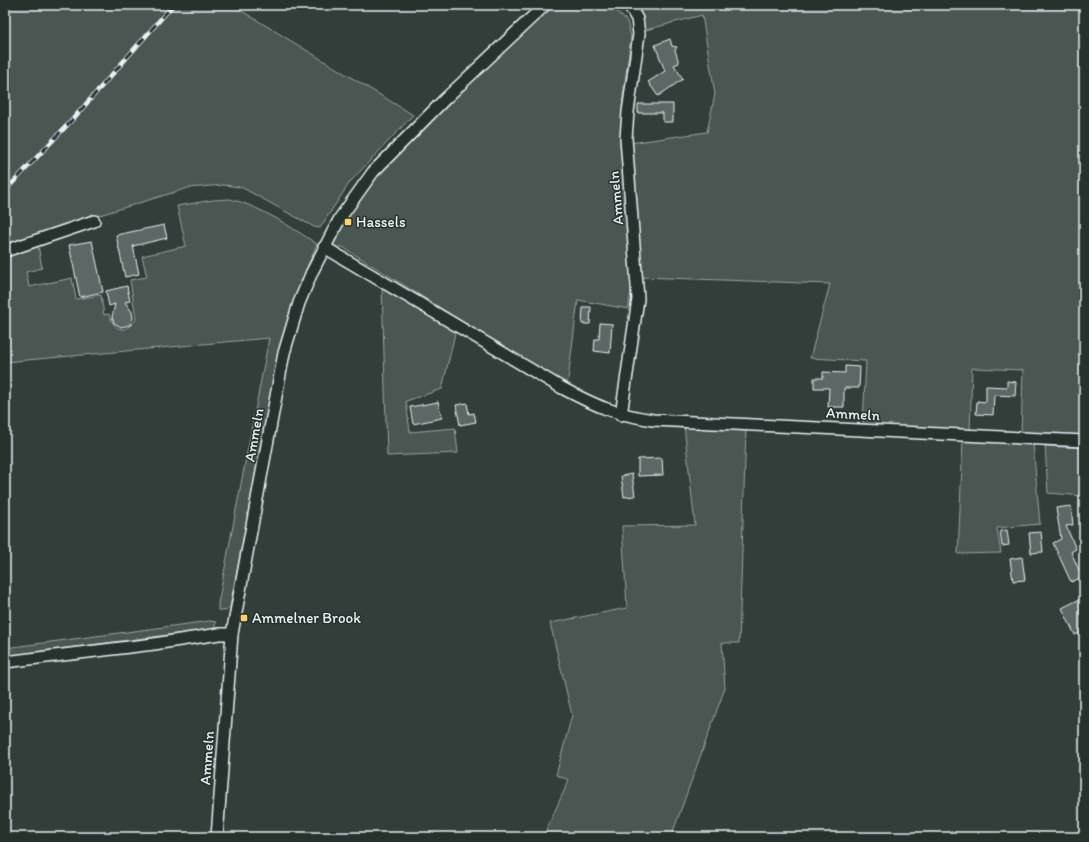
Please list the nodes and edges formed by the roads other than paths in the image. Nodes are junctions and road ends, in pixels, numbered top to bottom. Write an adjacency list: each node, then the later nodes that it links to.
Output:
1 (545, 5): 4 (street, Ammeln)
2 (628, 5): 6 (street, Ammeln)
3 (94, 221): 5 (street)
4 (324, 247): 6 (street, Ammeln); 8 (street, Ammeln)
5 (5, 251)
6 (621, 415): 7 (street, Ammeln)
7 (1084, 441)
8 (232, 634): 9 (street); 10 (street, Ammeln)
9 (5, 662)
10 (217, 837)

